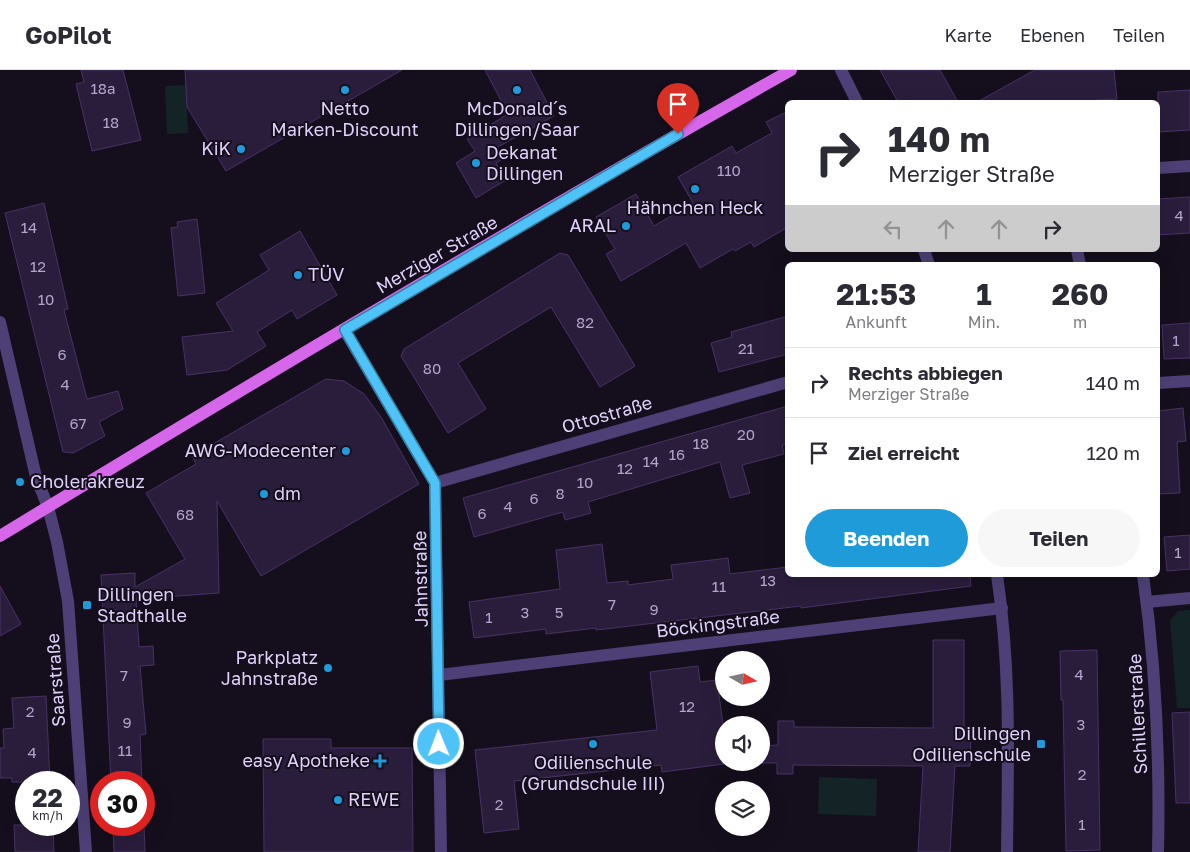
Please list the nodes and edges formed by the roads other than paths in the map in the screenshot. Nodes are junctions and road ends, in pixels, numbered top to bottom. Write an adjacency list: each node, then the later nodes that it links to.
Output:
1 (792, 70): 7 (main road, Merziger Straße)
2 (840, 70): 3 (street)
3 (856, 100)
4 (1190, 166): 5 (street)
5 (1160, 168)
6 (0, 322): 12 (street, Saarstraße)
7 (345, 330): 11 (street, Jahnstraße); 12 (main road, Merziger Straße)
8 (1190, 381): 10 (street)
9 (785, 383): 11 (street, Ottostraße)
10 (1160, 383)
11 (435, 483): 19 (street, Jahnstraße)
12 (48, 507): 13 (main road, Merziger Straße); 20 (street, Saarstraße)
13 (0, 536)
14 (997, 577): 18 (street)
15 (1143, 577): 17 (street, Schillerstraße)
16 (1190, 598): 17 (street)
17 (1147, 602): 23 (street, Schillerstraße)
18 (1002, 608): 19 (street, Böckingstraße); 22 (street)
19 (439, 675): 21 (street, Jahnstraße)
20 (86, 852)
21 (441, 852)
22 (1007, 852)
23 (1158, 852)

